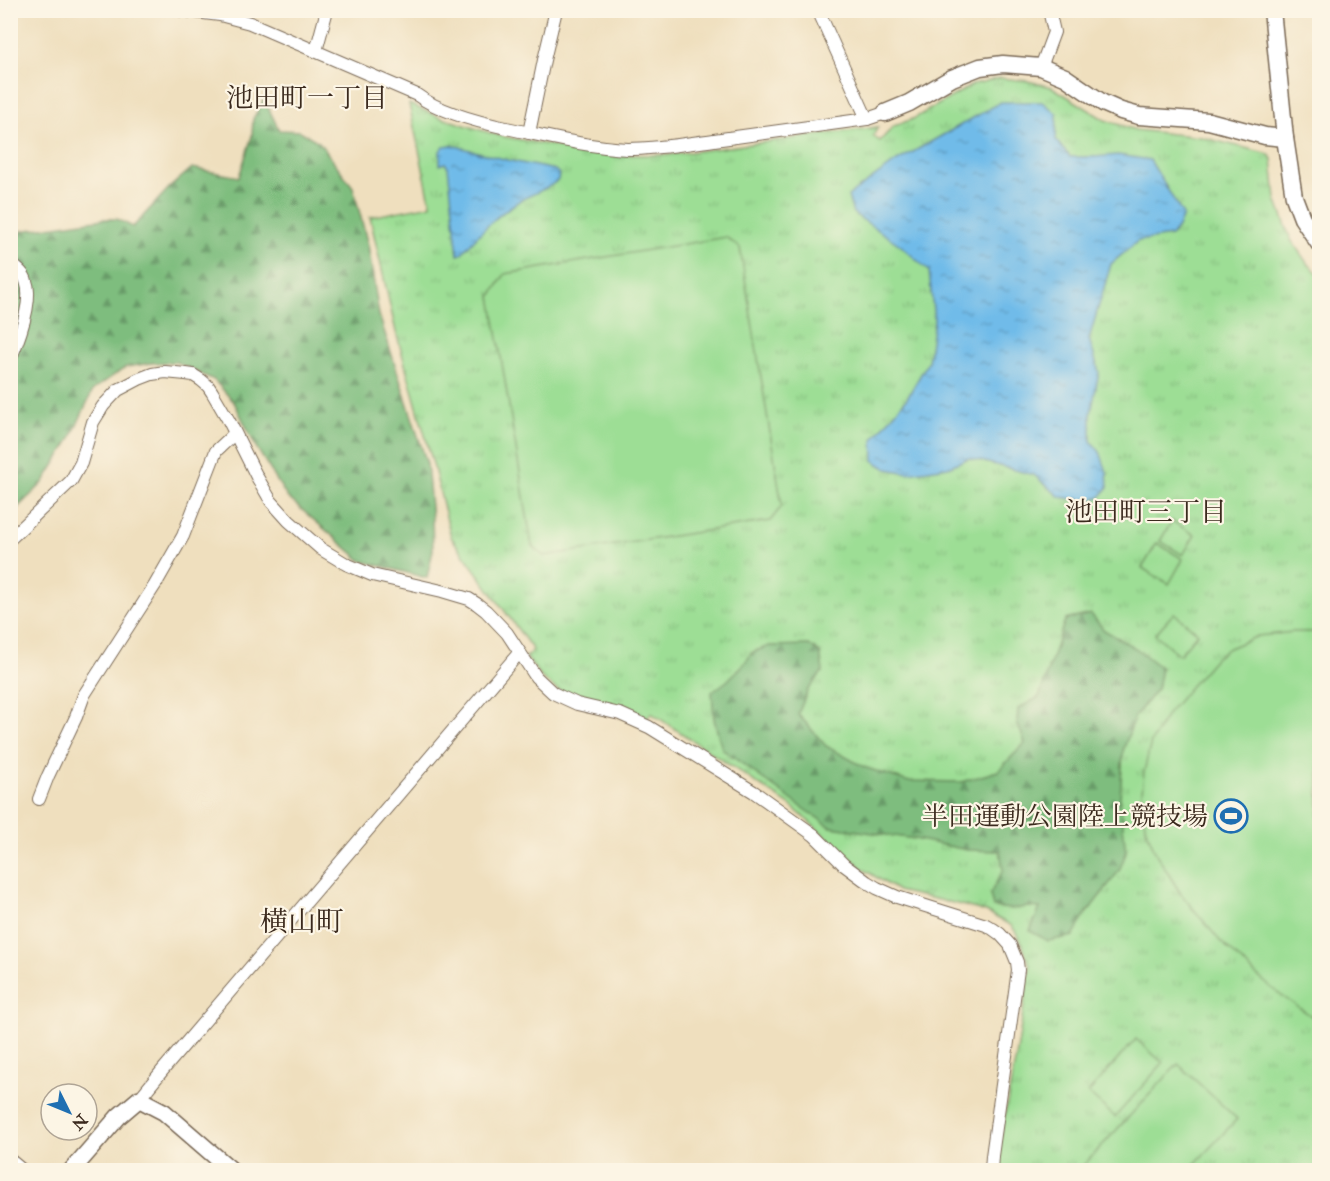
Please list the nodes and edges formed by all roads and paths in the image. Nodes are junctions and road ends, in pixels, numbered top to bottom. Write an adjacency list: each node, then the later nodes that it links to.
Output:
1 (179, 10): 7 (street)
2 (327, 10): 7 (street)
3 (556, 10): 11 (street)
4 (818, 10): 10 (street)
5 (1049, 10): 8 (street)
6 (1272, 10): 12 (street)
7 (316, 51): 11 (street)
8 (1041, 67): 9 (street); 12 (street)
9 (885, 114): 10 (street)
10 (867, 119): 11 (street)
11 (529, 133)
12 (1284, 138): 13 (street)
13 (1320, 245)
14 (10, 263): 15 (street)
15 (10, 360)
16 (234, 434): 17 (street); 18 (street); 19 (street)
17 (10, 539)
18 (519, 653): 20 (street); 25 (street)
19 (39, 799)
20 (139, 1099): 23 (street); 24 (street)
21 (10, 1160): 22 (street)
22 (22, 1170)
23 (72, 1170)
24 (231, 1170)
25 (991, 1170)

